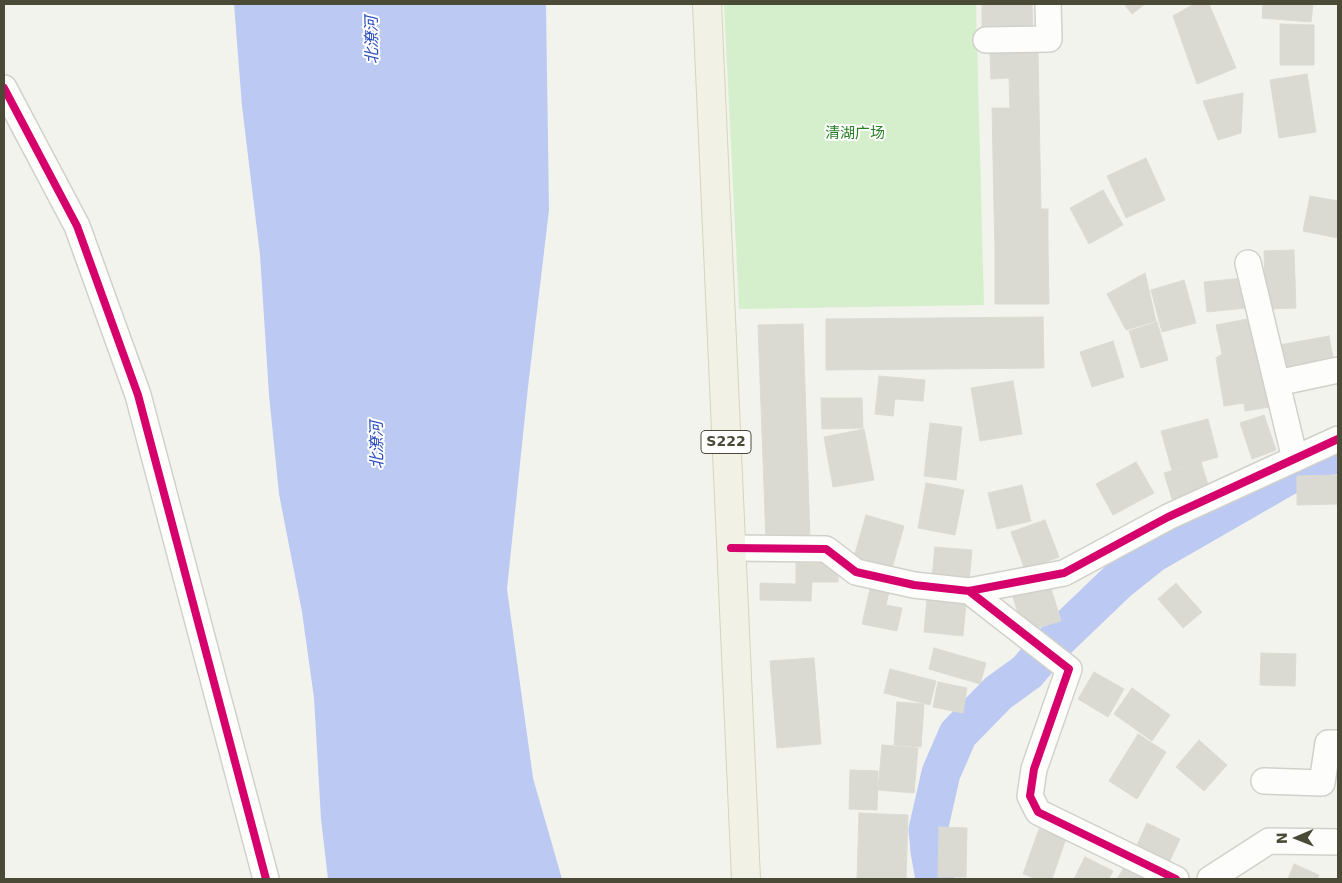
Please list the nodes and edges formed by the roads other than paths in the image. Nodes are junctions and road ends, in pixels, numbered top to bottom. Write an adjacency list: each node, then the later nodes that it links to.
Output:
1 (707, 4): 10 (main road, S222)
2 (1048, 4): 3 (street)
3 (986, 40)
4 (4, 88): 15 (street)
5 (1248, 263): 7 (street)
6 (1338, 370): 7 (street)
7 (1277, 383): 9 (street)
8 (1338, 439): 9 (street)
9 (1295, 459): 11 (street)
10 (731, 548): 11 (street); 16 (main road, S222)
11 (969, 591): 17 (street)
12 (1338, 743): 13 (street)
13 (1264, 781)
14 (1338, 842): 18 (street)
15 (266, 879)
16 (746, 879)
17 (1176, 879)
18 (1210, 879)

